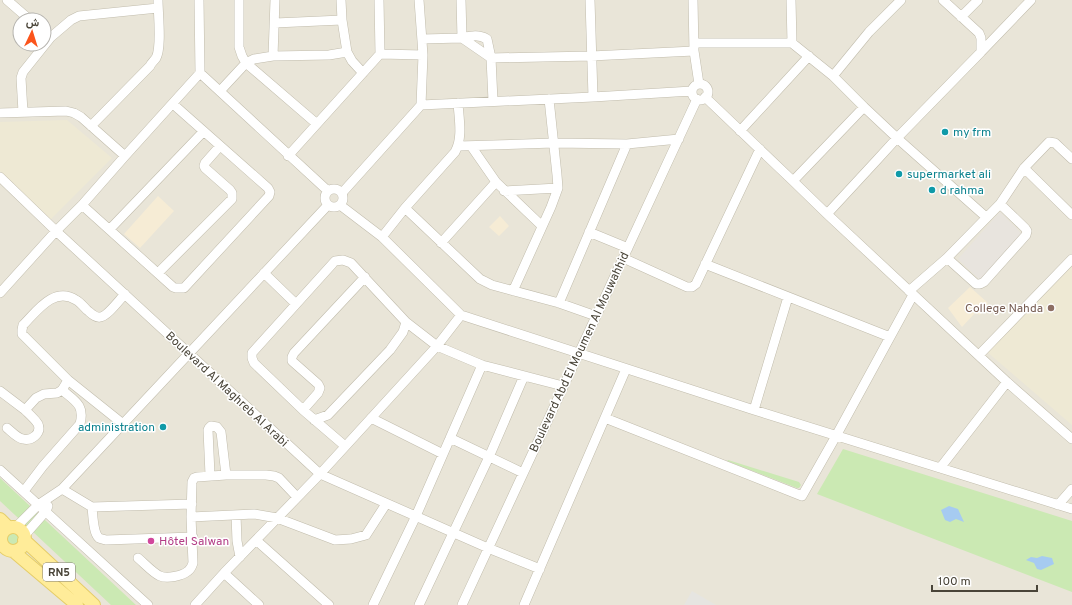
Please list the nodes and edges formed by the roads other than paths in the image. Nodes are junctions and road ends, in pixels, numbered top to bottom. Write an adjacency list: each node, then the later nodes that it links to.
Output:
1 (7, 0): 17 (street)
2 (199, 0): 36 (street)
3 (239, 0): 35 (street)
4 (275, 0): 20 (street)
5 (341, 0): 19 (street)
6 (379, 0): 29 (street)
7 (420, 0): 23 (street)
8 (461, 0): 22 (street)
9 (590, 0): 32 (street)
10 (693, 0): 25 (street)
11 (791, 0): 24 (street)
12 (901, 0): 38 (street)
13 (942, 0): 18 (street)
14 (978, 0): 18 (street)
15 (1031, 0): 28 (street)
16 (158, 4): 21 (street); 52 (street)
17 (21, 12)
18 (961, 17): 28 (street)
19 (342, 20): 20 (street); 27 (street)
20 (274, 23): 31 (street)
21 (52, 31)
22 (462, 38): 23 (street); 34 (street); 34 (street)
23 (422, 39): 30 (street)
24 (792, 43): 25 (street); 33 (street)
25 (694, 47): 32 (street); 39 (street)
26 (36, 52): 49 (street)
27 (347, 52): 31 (street); 37 (street)
28 (980, 52): 55 (street)
29 (380, 54): 30 (street); 37 (street)
30 (423, 55): 47 (street)
31 (273, 56): 35 (street)
32 (591, 56): 34 (street); 42 (street)
33 (809, 56): 38 (street); 53 (street)
34 (491, 58): 44 (street)
35 (246, 63): 40 (street); 51 (street)
36 (200, 73): 40 (street); 46 (street)
37 (362, 73): 51 (street)
38 (834, 76): 48 (street)
39 (699, 84): 41 (street, Boulevard Abd El Moumen Al Mouwahhid); 41 (street)
40 (220, 91): 64 (street)
41 (698, 96): 42 (street); 53 (street); 56 (street, Boulevard Abd El Moumen Al Mouwahhid)
42 (593, 97): 43 (street)
43 (549, 99): 44 (street); 57 (street)
44 (493, 101): 45 (street)
45 (458, 103): 47 (street); 60 (street)
46 (173, 104): 54 (street); 63 (street)
47 (421, 105): 73 (street)
48 (864, 107): 55 (street); 68 (street)
49 (22, 112): 50 (street); 52 (street)
50 (0, 113)
51 (317, 124): 64 (street)
52 (91, 126): 63 (street)
53 (740, 131): 62 (street)
54 (204, 132): 59 (street); 83 (street)
55 (897, 138): 79 (street); 81 (street)
56 (678, 139): 58 (street); 88 (street, Boulevard Abd El Moumen Al Mouwahhid)
57 (554, 143): 58 (street); 61 (street); 70 (street)
58 (627, 144): 85 (street)
59 (220, 146): 93 (street); 93 (street)
60 (459, 146): 61 (street); 78 (street)
61 (470, 146): 69 (street)
62 (760, 149): 68 (street); 92 (street)
63 (125, 156): 75 (street)
64 (288, 156): 71 (street)
65 (1072, 159): 66 (street)
66 (1024, 168): 74 (street); 80 (street)
67 (0, 176): 84 (street, Boulevard Al Maghreb Al Arabi)
68 (793, 181): 79 (street)
69 (496, 182): 72 (street); 87 (street)
70 (558, 188): 72 (street); 82 (street)
71 (328, 191): 73 (street); 76 (street)
72 (504, 191): 82 (street)
73 (342, 193): 77 (street)
74 (1000, 204): 81 (street); 90 (street)
75 (82, 205): 83 (street); 84 (street)
76 (328, 205): 77 (street); 94 (street)
77 (340, 205): 86 (street)
78 (405, 208): 86 (street); 87 (street)
79 (826, 214): 97 (street)
80 (1072, 215)
81 (986, 217): 90 (street)
82 (542, 226): 96 (street)
83 (110, 229): 93 (street)
84 (56, 231): 98 (street); 99 (street, Boulevard Al Maghreb Al Arabi)
85 (589, 232): 88 (street); 101 (street)
86 (382, 237): 103 (street)
87 (441, 242): 96 (street)
88 (628, 248): 89 (street, Boulevard Abd El Moumen Al Mouwahhid)
89 (623, 258): 92 (street); 104 (street, Boulevard Abd El Moumen Al Mouwahhid)
90 (947, 258): 97 (street)
91 (1072, 260): 110 (street)
92 (705, 264): 100 (street)
93 (158, 273)
94 (264, 273): 102 (street); 108 (street)
95 (365, 277): 102 (street); 105 (street); 120 (street)
96 (513, 291): 101 (street)
97 (911, 293): 106 (street); 110 (street)
98 (0, 294)
99 (125, 294): 108 (street, Boulevard Al Maghreb Al Arabi); 114 (street)
100 (788, 297): 106 (street); 121 (street)
101 (559, 303): 104 (street)
102 (296, 304): 120 (street)
103 (461, 315): 107 (street); 109 (street)
104 (596, 316): 109 (street, Boulevard Abd El Moumen Al Mouwahhid)
105 (406, 322): 107 (street); 124 (street)
106 (890, 337): 127 (street)
107 (437, 346): 111 (street); 122 (street)
108 (188, 354): 125 (street); 136 (street, Boulevard Al Maghreb Al Arabi)
109 (578, 354): 112 (street); 116 (street, Boulevard Abd El Moumen Al Mouwahhid)
110 (979, 355): 115 (street)
111 (482, 365): 113 (street); 128 (street)
112 (626, 369): 121 (street); 123 (street)
113 (524, 376): 116 (street); 132 (street)
114 (68, 380): 117 (street); 125 (street)
115 (1007, 382): 129 (street); 133 (street)
116 (563, 386): 135 (street, Boulevard Abd El Moumen Al Mouwahhid)
117 (62, 390): 119 (street); 141 (street)
118 (0, 391): 119 (street)
119 (25, 410): 126 (street)
120 (303, 410): 124 (street)
121 (754, 410): 127 (street)
122 (371, 418): 130 (street); 131 (street)
123 (605, 418): 127 (street); 165 (street)
124 (314, 420): 130 (street)
125 (123, 424): 139 (street)
126 (7, 428)
127 (836, 436): 133 (street)
128 (450, 438): 131 (street); 132 (street)
129 (1072, 439)
130 (345, 446): 136 (street)
131 (443, 454): 152 (street)
132 (489, 457): 135 (street); 157 (street)
133 (940, 468): 147 (street)
134 (0, 470): 141 (street)
135 (523, 473): 161 (street, Boulevard Abd El Moumen Al Mouwahhid)
136 (320, 474): 142 (street); 145 (street, Boulevard Al Maghreb Al Arabi)
137 (210, 475): 138 (street); 138 (street); 144 (street)
138 (226, 475): 142 (street)
139 (62, 489): 143 (street); 148 (street)
140 (1072, 489): 147 (street)
141 (24, 491): 146 (street)
142 (297, 496): 154 (street)
143 (51, 497): 146 (street); 150 (street)
144 (192, 504): 148 (street); 153 (street)
145 (386, 504): 152 (street, Boulevard Al Maghreb Al Arabi); 154 (street)
146 (38, 505): 150 (street); 156 (street)
147 (1058, 505): 149 (street)
148 (92, 507): 158 (street)
149 (1072, 509)
150 (46, 512): 156 (street); 170 (street)
151 (236, 515): 153 (street); 154 (street); 163 (street)
152 (416, 516): 157 (street, Boulevard Al Maghreb Al Arabi); 173 (street)
153 (191, 517): 158 (street)
154 (277, 518): 159 (street)
155 (0, 519): 156 (main road, RN5)
156 (18, 533): 160 (main road, RN5); 162 (main road); 169 (main road, RN5)
157 (454, 533): 161 (street, Boulevard Al Maghreb Al Arabi); 174 (street)
158 (193, 537): 164 (street)
159 (256, 540): 163 (street); 172 (street)
160 (1, 541): 162 (main road, RN5)
161 (488, 548): 165 (street, Boulevard Al Maghreb Al Arabi); 175 (street, Boulevard Abd El Moumen Al Mouwahhid)
162 (13, 551): 168 (main road, RN5)
163 (240, 557): 166 (street)
164 (138, 558)
165 (540, 570): 176 (street)
166 (224, 573): 167 (street); 171 (street)
167 (199, 604)
168 (77, 605)
169 (94, 605)
170 (148, 605)
171 (259, 605)
172 (330, 605)
173 (373, 605)
174 (419, 605)
175 (462, 605)
176 (524, 605)

